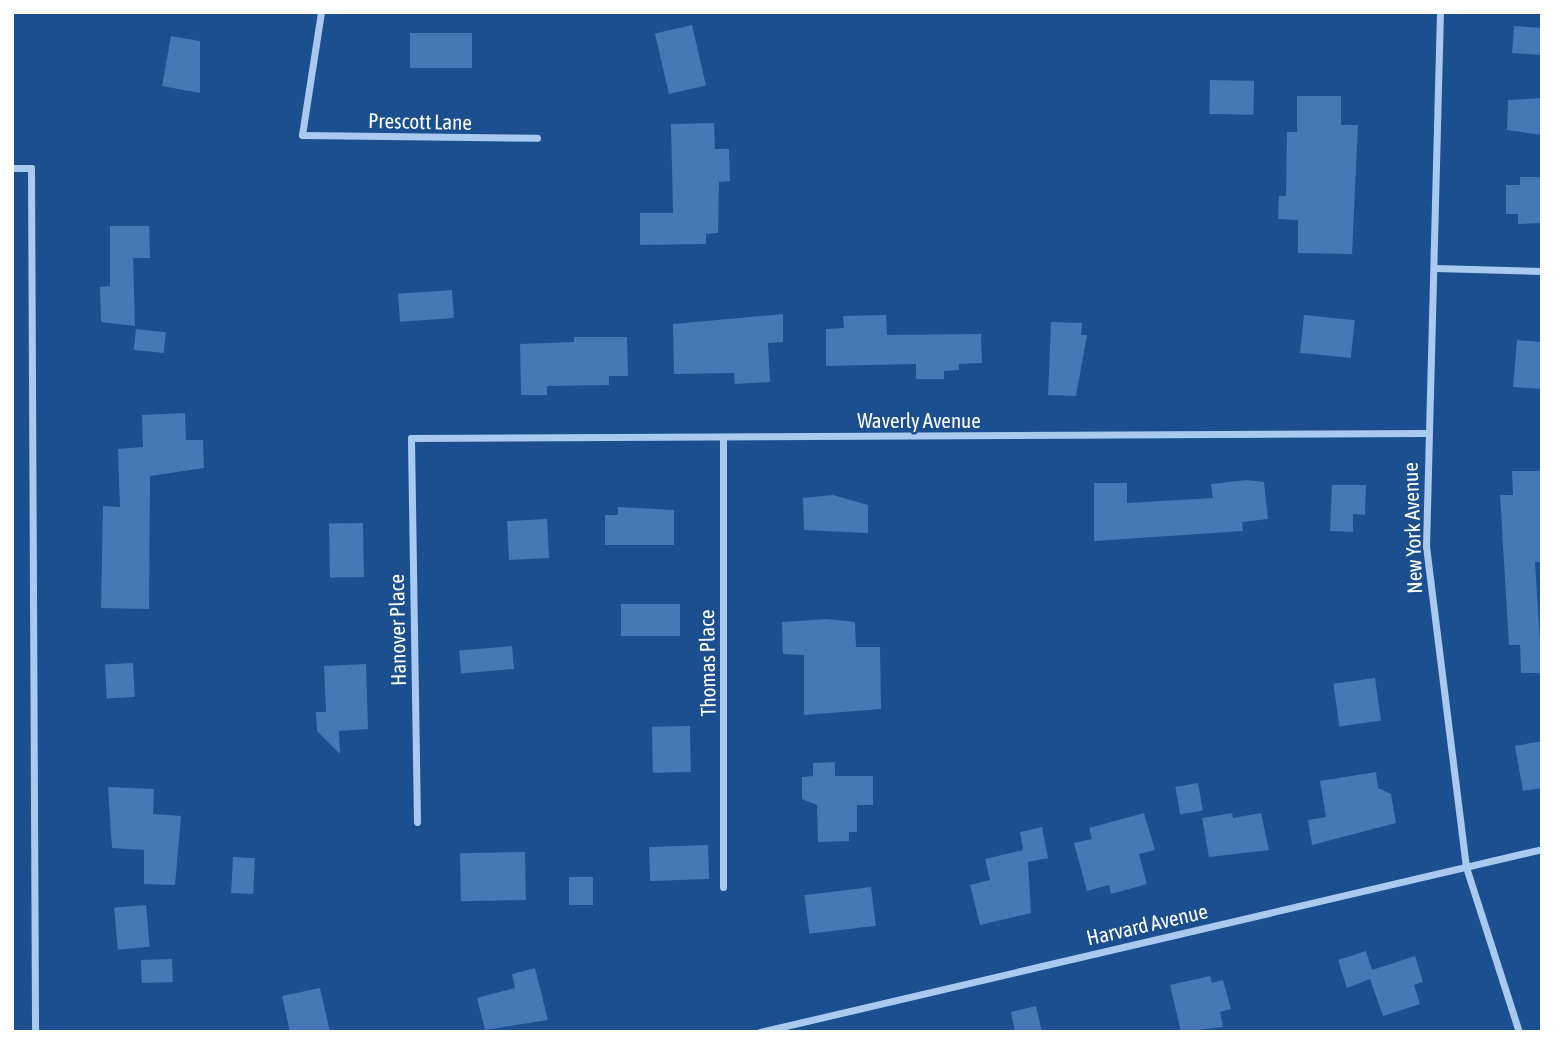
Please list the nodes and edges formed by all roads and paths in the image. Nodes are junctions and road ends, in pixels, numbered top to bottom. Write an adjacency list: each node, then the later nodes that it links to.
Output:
1 (321, 12): 3 (street, Prescott Lane)
2 (1440, 12): 5 (street, New York Avenue)
3 (537, 138)
4 (12, 168): 14 (street)
5 (1435, 268): 6 (street); 7 (street, New York Avenue)
6 (1542, 271)
7 (1427, 433): 9 (street, Waverly Avenue); 12 (street, New York Avenue)
8 (411, 438): 9 (street, Waverly Avenue); 10 (street, Hanover Place)
9 (723, 438): 13 (street, Thomas Place)
10 (417, 822)
11 (1542, 849): 12 (street, Harvard Avenue)
12 (1466, 867): 15 (street, Harvard Avenue); 16 (street, New York Avenue)
13 (723, 887)
14 (35, 1032)
15 (760, 1032)
16 (1518, 1032)

